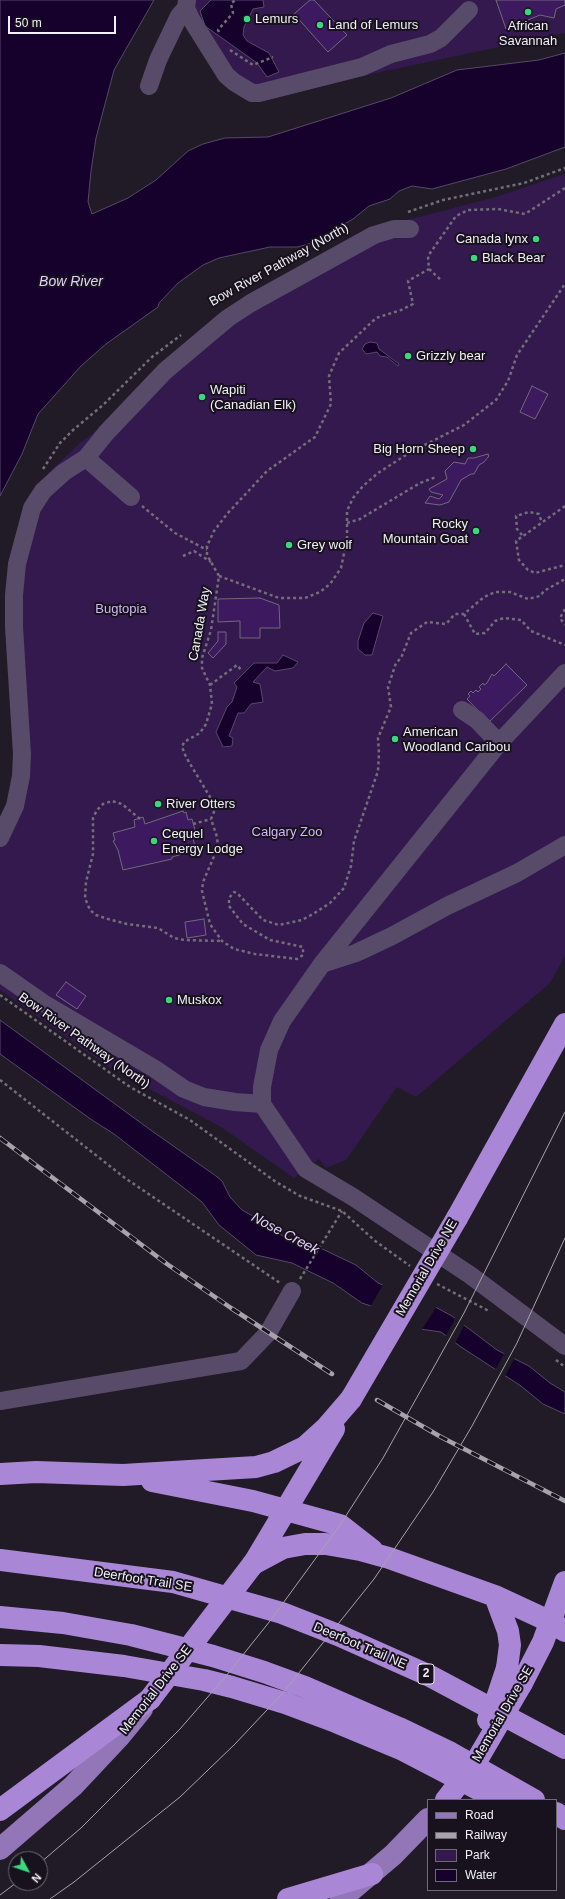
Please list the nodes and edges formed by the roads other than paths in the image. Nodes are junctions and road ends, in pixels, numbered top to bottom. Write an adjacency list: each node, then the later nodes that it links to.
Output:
1 (186, 4): 2 (lane); 3 (lane)
2 (469, 10)
3 (149, 86)
4 (408, 221): 5 (lane)
5 (86, 458): 6 (lane); 10 (lane)
6 (131, 497)
7 (565, 673): 9 (lane)
8 (462, 710): 9 (lane)
9 (499, 743): 12 (lane)
10 (0, 838)
11 (565, 845): 12 (lane)
12 (322, 964): 15 (lane)
13 (0, 973): 15 (lane)
14 (565, 1024): 18 (highway, Memorial Drive NE, bridge)
15 (262, 1104): 17 (lane)
16 (292, 1291): 19 (lane)
17 (559, 1352)
18 (351, 1400): 21 (highway); 22 (highway, Memorial Drive NE)
19 (0, 1401)
20 (0, 1474): 21 (highway)
21 (123, 1476): 22 (highway)
22 (287, 1510): 23 (highway); 25 (highway, Memorial Drive SE)
23 (378, 1555): 25 (highway); 27 (highway)
24 (0, 1560): 28 (highway, Deerfoot Trail SE / 2)
25 (253, 1564): 32 (highway, Memorial Drive SE, bridge)
26 (565, 1582): 30 (highway)
27 (494, 1596): 30 (highway); 34 (highway, bridge)
28 (282, 1614): 33 (highway, Deerfoot Trail NE / 2)
29 (0, 1617): 37 (highway)
30 (558, 1626): 34 (highway, Memorial Drive SE, bridge)
31 (0, 1655): 36 (highway)
32 (150, 1699): 38 (highway); 40 (main road, Memorial Drive SE)
33 (565, 1748)
34 (477, 1760): 35 (highway, Memorial Drive SE, bridge)
35 (447, 1799)
36 (498, 1799)
37 (532, 1799)
38 (0, 1810)
39 (427, 1820): 41 (main road)
40 (0, 1849)
41 (372, 1874): 42 (highway); 43 (main road)
42 (288, 1899)
43 (341, 1899)

